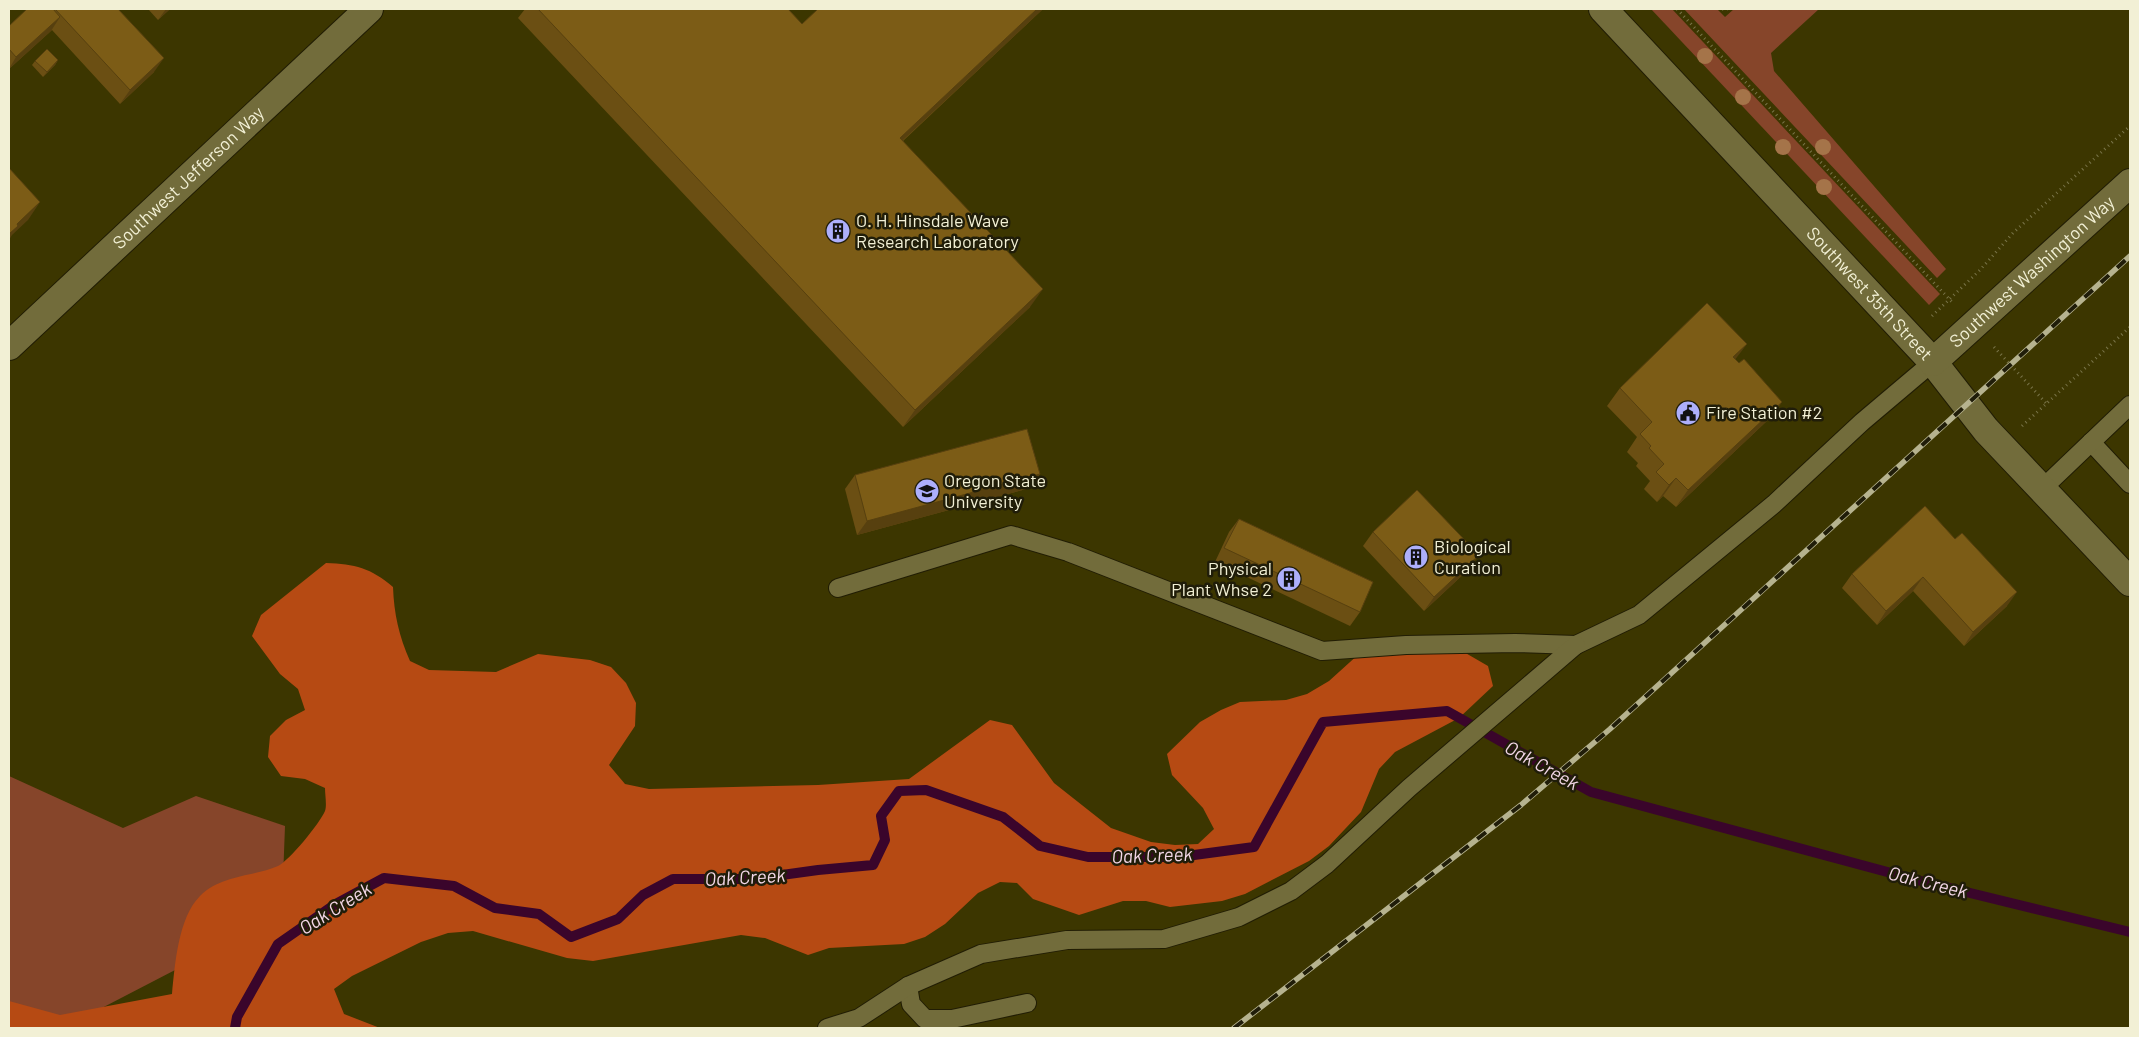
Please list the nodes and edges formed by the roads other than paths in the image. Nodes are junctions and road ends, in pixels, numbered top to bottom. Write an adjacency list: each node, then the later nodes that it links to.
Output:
1 (370, 9): 4 (main road, Southwest Jefferson Way)
2 (1603, 9): 5 (main road, Southwest 35th Street)
3 (2130, 183): 5 (main road, Southwest Washington Way)
4 (9, 346)
5 (1933, 362): 9 (main road, Southwest 35th Street); 12 (lane)
6 (2130, 405): 7 (lane)
7 (2091, 442): 8 (lane); 9 (lane)
8 (2130, 484)
9 (2042, 489): 10 (main road, Southwest 35th Street)
10 (2130, 582)
11 (838, 588): 12 (lane)
12 (1576, 645): 13 (lane)
13 (908, 986): 14 (lane); 15 (lane)
14 (1027, 1003)
15 (827, 1028)

